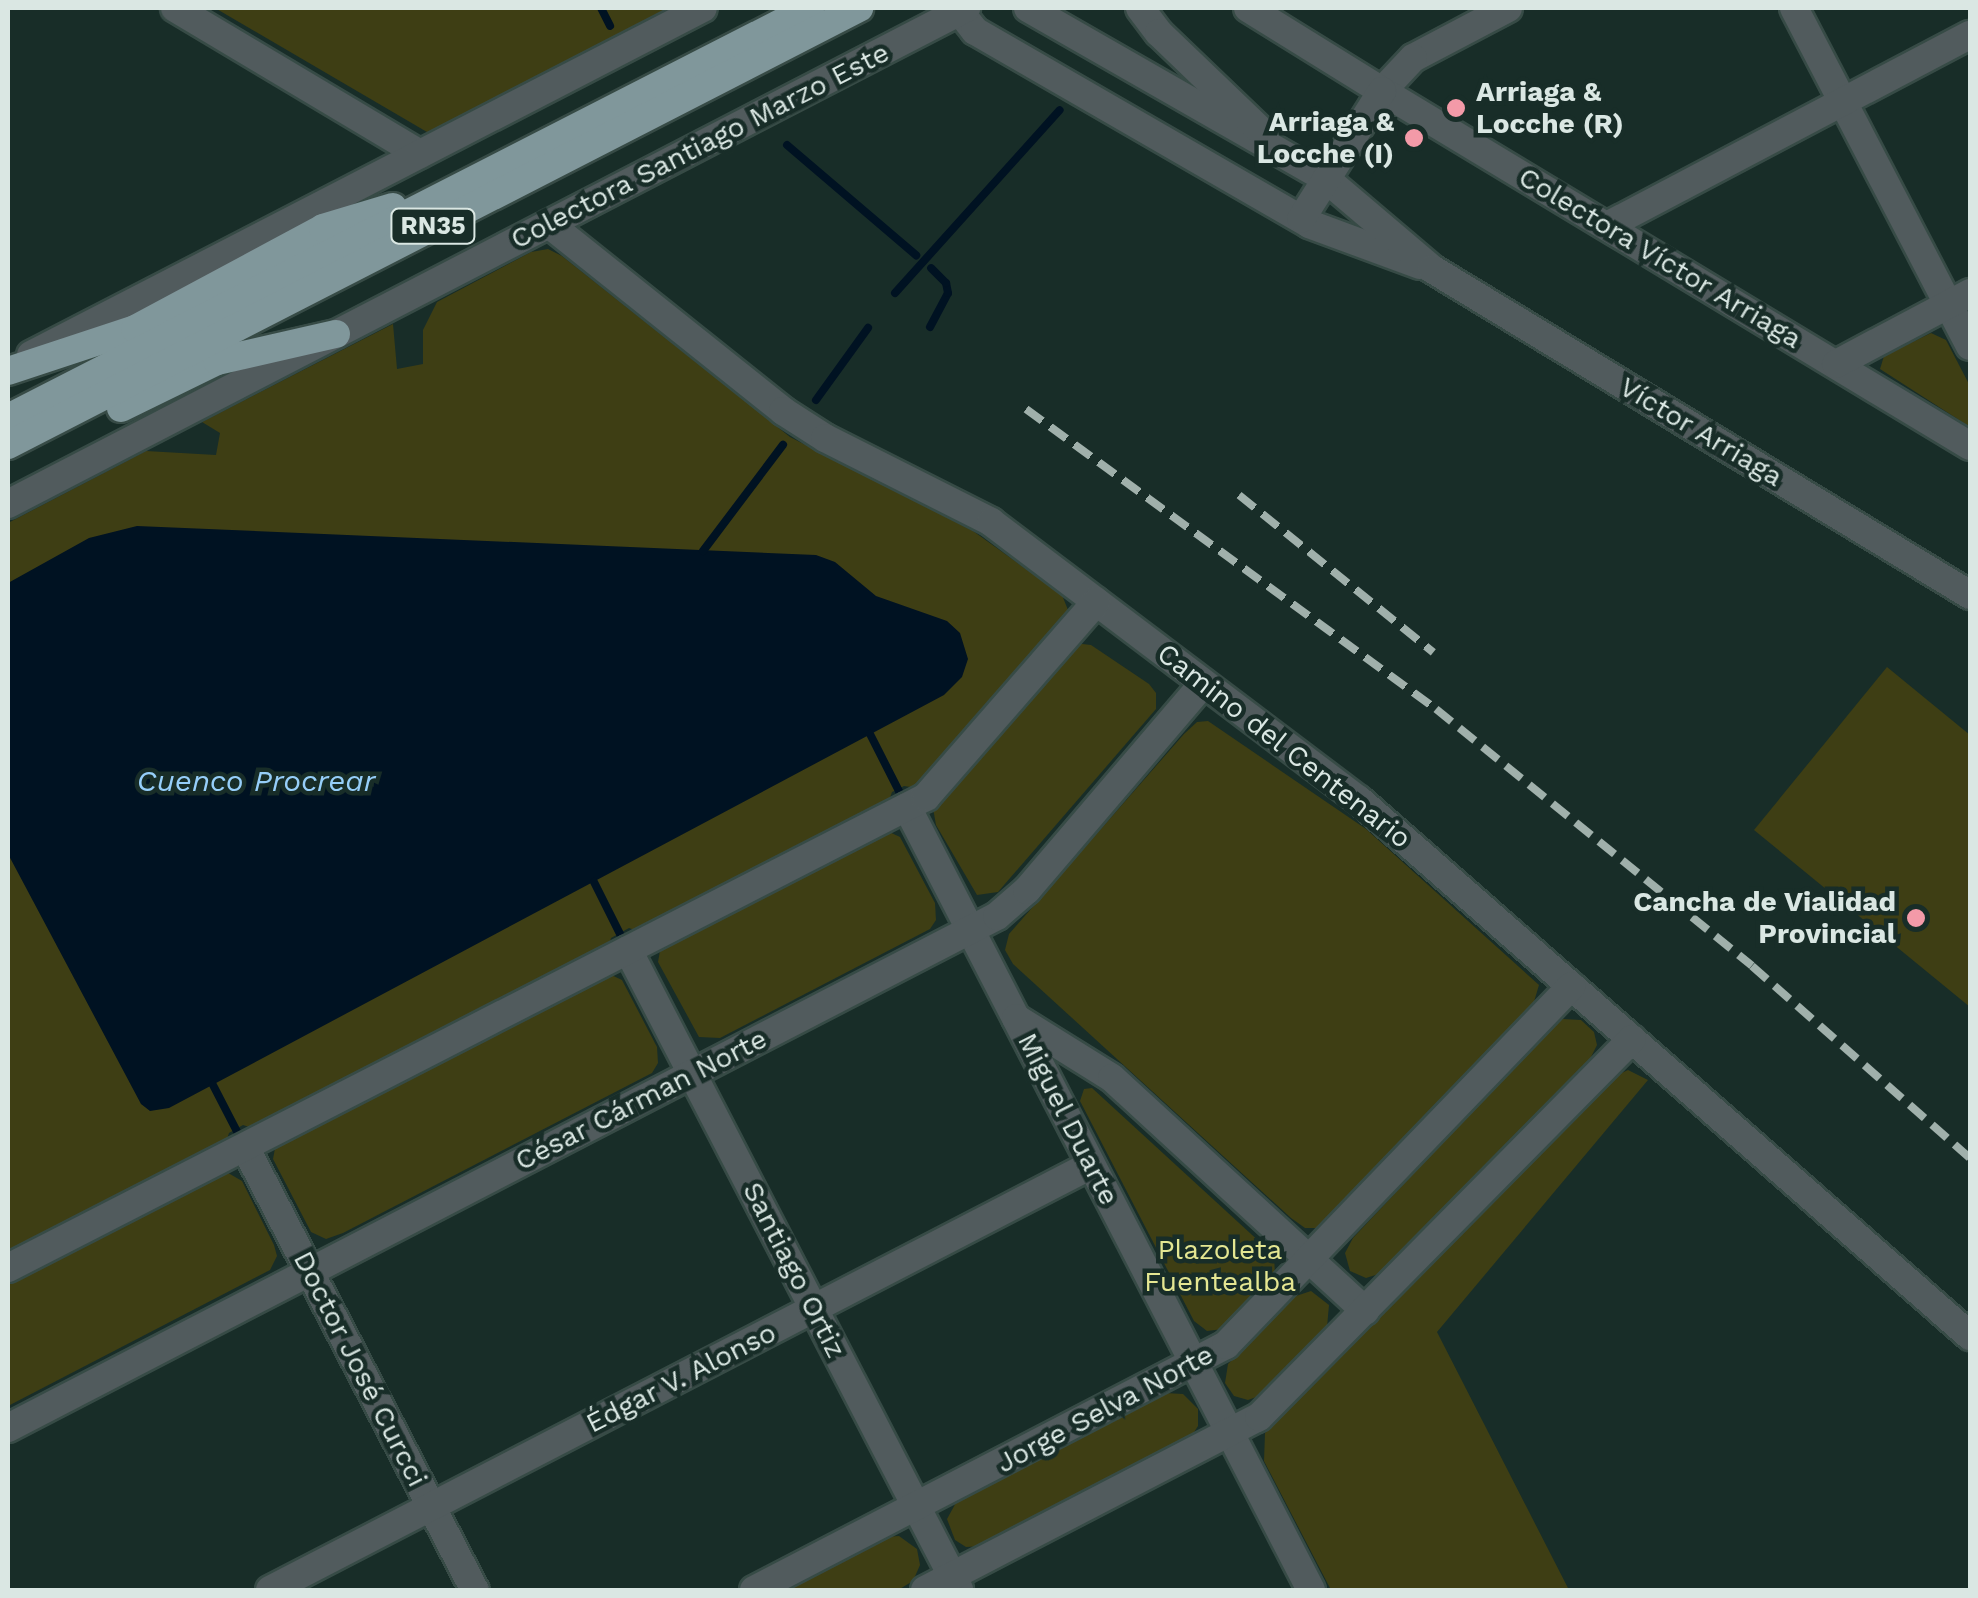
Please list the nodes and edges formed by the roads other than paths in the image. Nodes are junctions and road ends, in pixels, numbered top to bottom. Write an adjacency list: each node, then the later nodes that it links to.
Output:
1 (174, 8): 14 (street)
2 (703, 8): 14 (street)
3 (810, 8): 17 (highway, RN35)
4 (859, 8): 28 (highway, RN35)
5 (1028, 8): 15 (street, Víctor Arriaga)
6 (1140, 8): 15 (street)
7 (1248, 8): 12 (street, Colectora Víctor Arriaga)
8 (1508, 8): 12 (street)
9 (1794, 8): 13 (street)
10 (961, 9): 18 (street, Víctor Arriaga); 19 (street, Colectora Santiago Marzo Este)
11 (1970, 35): 13 (street)
12 (1382, 91): 16 (street); 20 (street, Colectora Víctor Arriaga)
13 (1843, 102): 20 (street); 22 (street)
14 (420, 154): 26 (street)
15 (1292, 160): 16 (street, Víctor Arriaga)
16 (1326, 180): 18 (street); 21 (street, Víctor Arriaga)
17 (456, 188): 26 (highway); 27 (highway, RN35)
18 (1301, 219): 21 (street, Víctor Arriaga)
19 (549, 224): 23 (street, Colectora Santiago Marzo Este); 33 (street, Camino del Centenario)
20 (1607, 226): 25 (street, Colectora Víctor Arriaga)
21 (1432, 269): 32 (street, Víctor Arriaga)
22 (1960, 299): 24 (street); 25 (street)
23 (336, 334): 30 (highway); 31 (street, Colectora Santiago Marzo Este)
24 (1970, 346)
25 (1836, 364): 29 (street, Colectora Víctor Arriaga)
26 (8, 369)
27 (8, 418)
28 (8, 445)
29 (1970, 446)
30 (8, 465)
31 (8, 504)
32 (1970, 595)
33 (1096, 602): 34 (street, Camino del Centenario); 35 (street)
34 (1204, 683): 36 (street, César Cárman Norte); 38 (street, Camino del Centenario)
35 (907, 808): 36 (street, Miguel Duarte); 37 (street)
36 (970, 930): 39 (street, Miguel Duarte); 41 (street, César Cárman Norte)
37 (628, 950): 41 (street, Santiago Ortiz); 42 (street)
38 (1572, 986): 40 (street, Camino del Centenario); 44 (street, Jorge Selva Norte)
39 (1015, 1017): 43 (street, Miguel Duarte); 44 (street)
40 (1632, 1038): 48 (street); 49 (street, Camino del Centenario)
41 (692, 1074): 46 (street, César Cárman Norte); 47 (street, Santiago Ortiz)
42 (245, 1147): 45 (street); 46 (street, Doctor José Curcci)
43 (1091, 1165): 47 (street, Édgar V. Alonso); 50 (street, Miguel Duarte)
44 (1310, 1259): 48 (street); 50 (street, Jorge Selva Norte)
45 (8, 1268)
46 (310, 1272): 51 (street, César Cárman Norte); 53 (street, Doctor José Curcci)
47 (814, 1309): 53 (street, Édgar V. Alonso); 54 (street, Santiago Ortiz)
48 (1365, 1310): 52 (street)
49 (1970, 1336)
50 (1194, 1363): 52 (street, Miguel Duarte); 54 (street, Jorge Selva Norte)
51 (8, 1428)
52 (1230, 1433): 55 (street); 60 (street, Miguel Duarte)
53 (432, 1506): 56 (street, Édgar V. Alonso); 57 (street, Doctor José Curcci)
54 (916, 1507): 55 (street, Santiago Ortiz); 58 (street, Jorge Selva Norte)
55 (956, 1583): 59 (street)
56 (270, 1590)
57 (476, 1590)
58 (754, 1590)
59 (925, 1590)
60 (1311, 1590)

